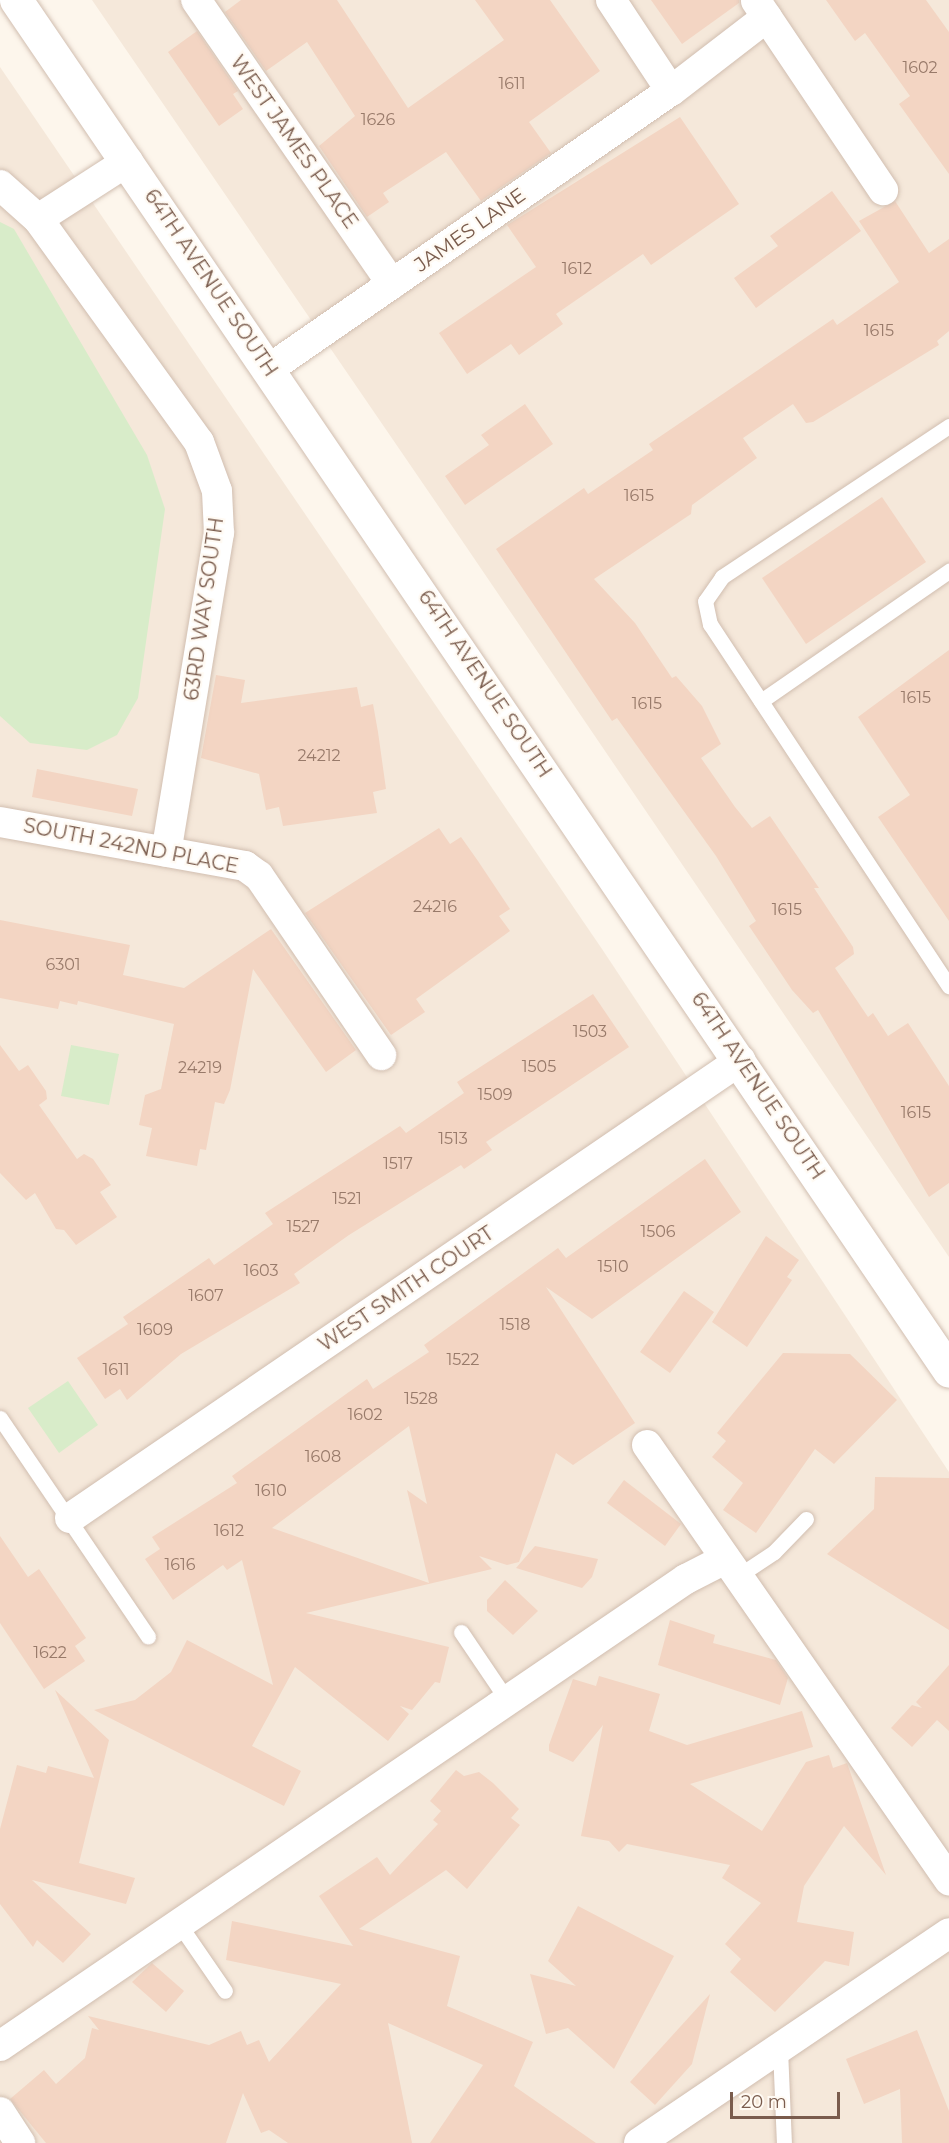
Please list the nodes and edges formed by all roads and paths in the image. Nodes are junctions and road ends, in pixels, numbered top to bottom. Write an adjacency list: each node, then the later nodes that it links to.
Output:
1 (16, 0): 6 (street, 64TH AVENUE SOUTH)
2 (196, 0): 10 (street, WEST JAMES PLACE)
3 (610, 0): 5 (street)
4 (761, 8): 5 (street, JAMES LANE); 8 (street)
5 (671, 91): 10 (street, JAMES LANE)
6 (128, 161): 9 (street); 11 (street, 64TH AVENUE SOUTH)
7 (0, 185): 9 (street, 63RD WAY SOUTH)
8 (883, 190)
9 (38, 219): 16 (street, 63RD WAY SOUTH)
10 (392, 284): 11 (street, JAMES LANE)
11 (270, 369): 19 (street, 64TH AVENUE SOUTH)
12 (949, 426): 14 (lane)
13 (949, 571): 14 (lane)
14 (761, 701): 17 (lane)
15 (0, 822): 16 (street, SOUTH 242ND PLACE)
16 (166, 852): 18 (street, SOUTH 242ND PLACE)
17 (949, 986)
18 (381, 1055)
19 (741, 1060): 20 (street, 64TH AVENUE SOUTH); 23 (street, WEST SMITH COURT)
20 (949, 1371)
21 (0, 1418): 23 (lane)
22 (646, 1445): 25 (street)
23 (70, 1518): 27 (lane)
24 (806, 1519): 25 (lane)
25 (731, 1568): 28 (street); 29 (street)
26 (461, 1632): 28 (lane)
27 (148, 1637)
28 (507, 1700): 30 (street)
29 (949, 1880)
30 (179, 1924): 32 (lane); 33 (street)
31 (949, 1933): 34 (street)
32 (225, 1991)
33 (0, 2046)
34 (780, 2049): 37 (street); 38 (lane)
35 (0, 2112): 36 (street)
36 (20, 2143)
37 (639, 2143)
38 (784, 2143)

